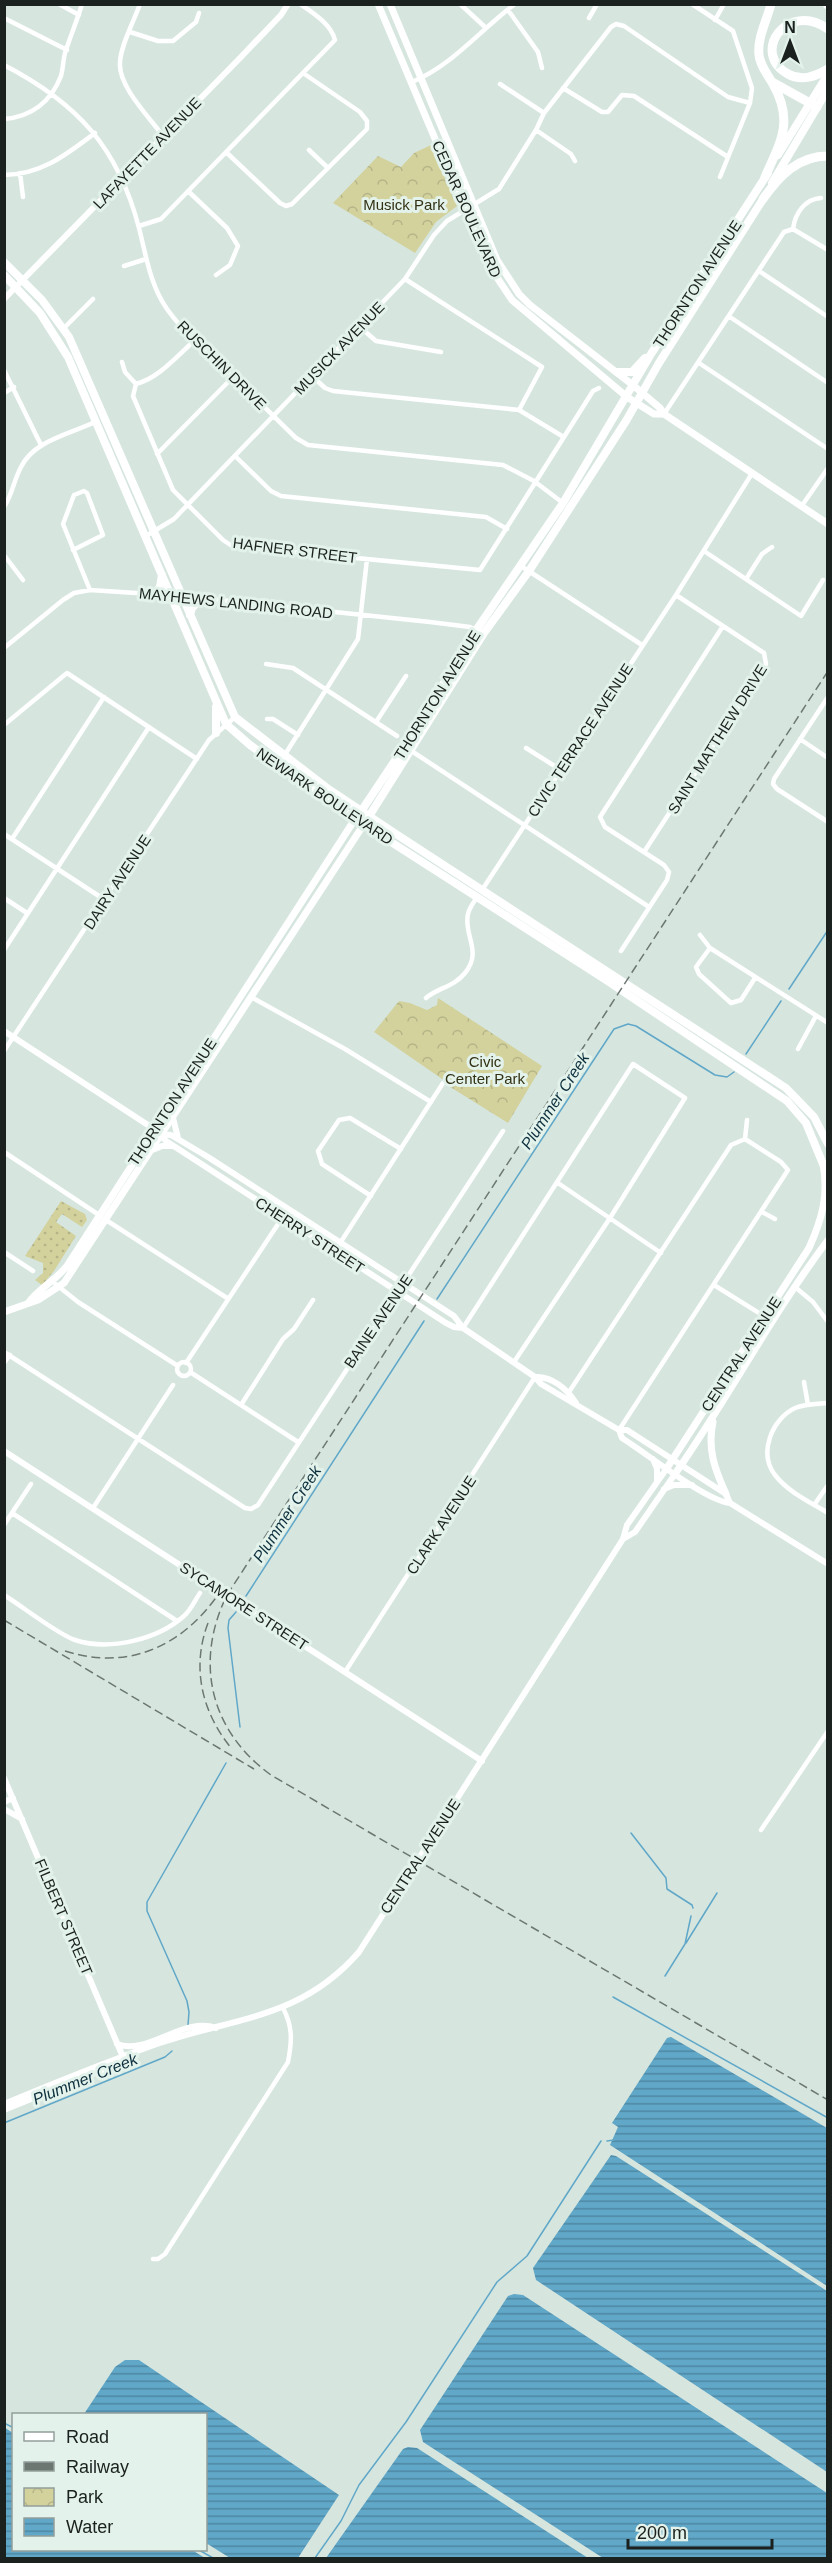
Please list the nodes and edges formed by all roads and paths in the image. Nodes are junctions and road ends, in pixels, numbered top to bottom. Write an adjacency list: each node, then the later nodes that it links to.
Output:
1 (59, 4): 16 (street)
2 (82, 4): 16 (street)
3 (140, 4): 22 (street)
4 (288, 4): 42 (street, LAFAYETTE AVENUE)
5 (300, 4): 27 (street)
6 (378, 4): 30 (main road, CEDAR BOULEVARD)
7 (390, 4): 29 (main road, CEDAR BOULEVARD)
8 (460, 4): 20 (street)
9 (515, 4): 14 (street)
10 (692, 4): 19 (street)
11 (724, 4): 19 (street)
12 (771, 4): 31 (highway)
13 (595, 5): 18 (street)
14 (508, 10): 20 (street); 25 (street)
15 (199, 13): 22 (street)
16 (79, 15): 23 (street)
17 (4, 18): 23 (street)
18 (589, 18)
19 (715, 20): 36 (street)
20 (485, 27): 29 (street)
21 (828, 29): 26 (highway)
22 (130, 32): 42 (street)
23 (67, 50): 35 (street)
24 (4, 64): 35 (street, RUSCHIN DRIVE)
25 (542, 68)
26 (828, 69)
27 (303, 73): 44 (street); 48 (street)
28 (828, 74): 37 (main road, THORNTON AVENUE)
29 (421, 78): 30 (street); 58 (main road, CEDAR BOULEVARD)
30 (412, 82): 59 (main road, CEDAR BOULEVARD)
31 (772, 82): 37 (highway); 52 (highway)
32 (500, 84): 38 (street)
33 (564, 88): 36 (street, MUSICK AVENUE); 38 (street, MUSICK AVENUE); 46 (street)
34 (828, 88): 37 (main road, THORNTON AVENUE)
35 (52, 92): 39 (street); 41 (street, RUSCHIN DRIVE)
36 (750, 103): 46 (street)
37 (813, 104): 52 (main road, THORNTON AVENUE); 57 (main road, THORNTON AVENUE)
38 (544, 113): 40 (street, MUSICK AVENUE)
39 (4, 119)
40 (536, 130): 47 (street); 58 (street, MUSICK AVENUE)
41 (94, 133): 49 (street); 53 (street, RUSCHIN DRIVE)
42 (163, 136): 53 (street, LAFAYETTE AVENUE)
43 (309, 150): 48 (street)
44 (226, 152): 48 (street); 54 (street)
45 (828, 156): 57 (highway)
46 (728, 157): 51 (street)
47 (575, 161)
48 (328, 168)
49 (20, 173): 50 (street); 55 (street)
50 (4, 175)
51 (720, 177)
52 (765, 177): 80 (main road, THORNTON AVENUE)
53 (122, 179): 60 (street, RUSCHIN DRIVE); 70 (street, LAFAYETTE AVENUE)
54 (188, 191): 60 (street); 68 (street)
55 (23, 197)
56 (821, 198): 61 (street)
57 (763, 199): 93 (main road, THORNTON AVENUE)
58 (475, 206): 59 (street, MUSICK AVENUE); 84 (main road, CEDAR BOULEVARD)
59 (466, 211): 69 (street, MUSICK AVENUE); 94 (main road, CEDAR BOULEVARD)
60 (139, 226): 63 (street, RUSCHIN DRIVE)
61 (793, 229): 62 (street); 66 (street)
62 (828, 250)
63 (146, 259): 65 (street); 78 (street, RUSCHIN DRIVE)
64 (4, 261): 70 (main road, NEWARK BOULEVARD)
65 (124, 266)
66 (759, 271): 74 (street); 75 (street)
67 (4, 275): 71 (main road, NEWARK BOULEVARD)
68 (216, 276)
69 (405, 279): 76 (street, MUSICK AVENUE); 96 (street)
70 (24, 280): 71 (street, LAFAYETTE AVENUE); 77 (main road, NEWARK BOULEVARD)
71 (17, 286): 73 (street, LAFAYETTE AVENUE); 100 (main road, NEWARK BOULEVARD)
72 (93, 299): 77 (street)
73 (4, 300)
74 (730, 316): 82 (street); 87 (street)
75 (828, 317)
76 (360, 327): 79 (street); 85 (street, MUSICK AVENUE)
77 (63, 329): 99 (main road, NEWARK BOULEVARD)
78 (194, 341): 86 (street, RUSCHIN DRIVE); 88 (street)
79 (441, 351)
80 (651, 354): 84 (main road); 89 (main road, THORNTON AVENUE)
81 (122, 362): 88 (street)
82 (699, 363): 97 (street); 103 (street)
83 (4, 370): 90 (street)
84 (617, 372): 89 (main road, CEDAR BOULEVARD)
85 (312, 376): 96 (street); 98 (street, MUSICK AVENUE)
86 (233, 377): 98 (street, RUSCHIN DRIVE); 104 (street)
87 (828, 383)
88 (136, 384): 104 (street, HAFNER STREET)
89 (634, 386): 93 (main road, CEDAR BOULEVARD); 94 (main road, THORNTON AVENUE)
90 (14, 387): 92 (street); 102 (street)
91 (599, 388): 101 (street)
92 (4, 393)
93 (642, 393): 95 (main road, THORNTON AVENUE); 97 (main road, CEDAR BOULEVARD)
94 (627, 397): 95 (main road, CEDAR BOULEVARD); 109 (main road, THORNTON AVENUE)
95 (636, 403): 97 (main road, CEDAR BOULEVARD); 122 (main road, THORNTON AVENUE)
96 (519, 410): 101 (street)
97 (664, 414): 107 (main road, CEDAR BOULEVARD)
98 (273, 416): 105 (street, MUSICK AVENUE); 108 (street, RUSCHIN DRIVE)
99 (105, 418): 100 (street); 115 (main road, NEWARK BOULEVARD)
100 (96, 422): 102 (street); 115 (main road, NEWARK BOULEVARD)
101 (562, 436): 108 (street)
102 (40, 445): 111 (street)
103 (828, 449)
104 (157, 454): 110 (street, HAFNER STREET)
105 (235, 456): 110 (street, MUSICK AVENUE); 114 (street)
106 (828, 468): 112 (street)
107 (751, 475): 112 (main road, CEDAR BOULEVARD); 118 (street, CIVIC TERRACE AVENUE)
108 (534, 482): 109 (street, RUSCHIN DRIVE); 114 (street)
109 (563, 503): 121 (main road, THORNTON AVENUE)
110 (187, 505): 115 (street, MUSICK AVENUE); 120 (street, HAFNER STREET)
111 (4, 507)
112 (801, 507): 113 (main road, CEDAR BOULEVARD)
113 (828, 524)
114 (507, 529): 120 (street, HAFNER STREET)
115 (150, 534): 123 (main road, NEWARK BOULEVARD); 131 (main road, NEWARK BOULEVARD)
116 (772, 547): 124 (street)
117 (73, 550): 117 (street); 127 (street)
118 (704, 551): 124 (street); 129 (street, CIVIC TERRACE AVENUE)
119 (4, 555): 125 (street)
120 (368, 559): 134 (street)
121 (521, 566): 122 (street); 136 (main road, THORNTON AVENUE)
122 (529, 571): 136 (main road, THORNTON AVENUE); 137 (street)
123 (162, 574): 128 (main road); 130 (main road, NEWARK BOULEVARD)
124 (746, 579): 126 (street)
125 (23, 580)
126 (823, 580)
127 (90, 590): 128 (street, MAYHEWS LANDING ROAD); 138 (street, MAYHEWS LANDING ROAD)
128 (154, 594): 130 (street, MAYHEWS LANDING ROAD)
129 (676, 595): 135 (street, SAINT MATTHEW DRIVE); 137 (street, CIVIC TERRACE AVENUE)
130 (172, 596): 131 (street, MAYHEWS LANDING ROAD); 144 (main road, NEWARK BOULEVARD)
131 (182, 596): 132 (street, MAYHEWS LANDING ROAD); 133 (main road, NEWARK BOULEVARD)
132 (201, 598): 133 (main road); 134 (street, MAYHEWS LANDING ROAD)
133 (190, 615): 145 (main road, NEWARK BOULEVARD)
134 (362, 616): 136 (street, MAYHEWS LANDING ROAD); 141 (street)
135 (723, 626): 171 (street, SAINT MATTHEW DRIVE); 171 (street)
136 (481, 631): 155 (main road, THORNTON AVENUE); 157 (main road, THORNTON AVENUE)
137 (642, 645): 162 (street, CIVIC TERRACE AVENUE)
138 (4, 648)
139 (266, 664): 141 (street)
140 (406, 676): 147 (street)
141 (327, 690): 147 (street); 152 (street)
142 (104, 697): 149 (street); 150 (street); 170 (street)
143 (828, 697): 154 (street)
144 (215, 703): 148 (main road, NEWARK BOULEVARD); 151 (main road)
145 (235, 717): 148 (street, DAIRY AVENUE); 158 (main road, NEWARK BOULEVARD)
146 (267, 718): 152 (street)
147 (376, 722): 153 (street)
148 (226, 724): 151 (street, DAIRY AVENUE); 161 (main road, NEWARK BOULEVARD)
149 (4, 725)
150 (149, 727): 160 (street); 172 (street)
151 (216, 733): 160 (street, DAIRY AVENUE)
152 (298, 735): 158 (street)
153 (398, 736)
154 (800, 739): 159 (street); 166 (street)
155 (408, 741): 157 (street); 163 (main road, THORNTON AVENUE)
156 (526, 748): 162 (street)
157 (411, 752): 164 (main road, THORNTON AVENUE); 168 (street)
158 (285, 754): 161 (street); 163 (main road, NEWARK BOULEVARD)
159 (828, 758)
160 (197, 759): 176 (street, DAIRY AVENUE)
161 (279, 764): 165 (main road, NEWARK BOULEVARD)
162 (561, 770): 168 (street, CIVIC TERRACE AVENUE)
163 (362, 810): 164 (main road, NEWARK BOULEVARD); 165 (main road, THORNTON AVENUE)
164 (370, 816): 167 (main road, THORNTON AVENUE); 173 (main road, NEWARK BOULEVARD)
165 (355, 819): 167 (main road, NEWARK BOULEVARD); 185 (main road, THORNTON AVENUE)
166 (828, 822)
167 (364, 824): 174 (main road, NEWARK BOULEVARD); 187 (main road, THORNTON AVENUE)
168 (524, 825): 173 (street, CIVIC TERRACE AVENUE); 177 (street)
169 (4, 834): 170 (street)
170 (12, 839): 172 (street)
171 (644, 852): 177 (street)
172 (58, 869): 176 (street); 178 (street)
173 (482, 890): 174 (street, CIVIC TERRACE AVENUE); 183 (main road, NEWARK BOULEVARD)
174 (477, 897): 183 (main road, NEWARK BOULEVARD); 188 (street, CIVIC TERRACE AVENUE)
175 (4, 898): 178 (street)
176 (105, 900): 192 (street, DAIRY AVENUE)
177 (650, 907): 182 (street)
178 (27, 913): 181 (street)
179 (700, 935): 180 (street)
180 (710, 948): 184 (street); 184 (street)
181 (4, 950)
182 (621, 951)
183 (608, 977): 186 (main road, NEWARK BOULEVARD)
184 (755, 978): 189 (street)
185 (244, 992): 187 (street); 199 (main road, THORNTON AVENUE)
186 (634, 994): 204 (main road, NEWARK BOULEVARD); 209 (main road, NEWARK BOULEVARD)
187 (252, 998): 196 (street); 197 (main road, THORNTON AVENUE)
188 (426, 998)
189 (816, 1016): 190 (street); 193 (street)
190 (828, 1023)
191 (4, 1031): 192 (street, CHERRY STREET)
192 (14, 1037): 194 (street, DAIRY AVENUE); 199 (street, CHERRY STREET)
193 (798, 1049)
194 (4, 1051)
195 (443, 1083): 196 (street)
196 (431, 1102): 206 (street)
197 (173, 1118): 201 (main road, THORNTON AVENUE); 202 (street)
198 (747, 1120): 203 (street)
199 (154, 1129): 201 (street, CHERRY STREET); 216 (main road, THORNTON AVENUE)
200 (503, 1131): 229 (street, BAINE AVENUE)
201 (161, 1134): 202 (street, CHERRY STREET); 205 (street, CHERRY STREET); 207 (main road, THORNTON AVENUE)
202 (178, 1139): 210 (street, CHERRY STREET)
203 (745, 1139): 215 (street); 225 (street)
204 (828, 1144)
205 (174, 1146): 207 (street); 211 (street, CHERRY STREET)
206 (400, 1149): 213 (street); 213 (street)
207 (150, 1151): 216 (main road, THORNTON AVENUE)
208 (4, 1152): 216 (street)
209 (826, 1162): 228 (main road, CENTRAL AVENUE)
210 (224, 1168): 211 (street); 214 (street, CHERRY STREET)
211 (220, 1174): 217 (street, CHERRY STREET)
212 (558, 1183): 218 (street); 218 (street); 240 (street)
213 (371, 1196): 222 (street)
214 (288, 1209): 217 (street); 222 (street, CHERRY STREET)
215 (762, 1212): 219 (street); 231 (street)
216 (102, 1217): 230 (main road, THORNTON AVENUE); 234 (street)
217 (281, 1217): 223 (street, CHERRY STREET); 234 (street)
218 (610, 1218): 225 (street); 242 (street)
219 (775, 1220)
220 (828, 1233): 226 (main road)
221 (828, 1240): 226 (main road)
222 (341, 1243): 223 (street); 229 (street, CHERRY STREET)
223 (335, 1251): 233 (street, CHERRY STREET)
224 (4, 1252): 227 (street)
225 (661, 1253): 250 (street)
226 (816, 1256): 232 (main road, CENTRAL AVENUE)
227 (33, 1270)
228 (787, 1282): 232 (main road); 237 (main road, CENTRAL AVENUE)
229 (404, 1283): 233 (street, BAINE AVENUE); 240 (street, CHERRY STREET)
230 (56, 1285): 236 (main road); 245 (street)
231 (714, 1285): 237 (street); 256 (street)
232 (795, 1287): 238 (main road, CENTRAL AVENUE); 239 (street)
233 (397, 1291): 240 (street, CHERRY STREET); 258 (street, BAINE AVENUE)
234 (227, 1298): 243 (street)
235 (313, 1300): 253 (street)
236 (4, 1312)
237 (765, 1316): 238 (street); 261 (main road, CENTRAL AVENUE)
238 (772, 1321): 255 (main road, CENTRAL AVENUE)
239 (828, 1322)
240 (464, 1328): 242 (street, CHERRY STREET)
241 (7, 1354): 244 (street); 257 (street)
242 (514, 1362): 247 (street, CHERRY STREET)
243 (186, 1363): 245 (street); 246 (street)
244 (4, 1364)
245 (177, 1366): 246 (street)
246 (190, 1372): 253 (street)
247 (535, 1377): 250 (street, CHERRY STREET); 252 (street, CHERRY STREET); 282 (street, CLARK AVENUE)
248 (804, 1382): 254 (street)
249 (173, 1385): 257 (street)
250 (569, 1392): 252 (street, CHERRY STREET)
251 (828, 1403): 254 (street)
252 (576, 1404): 256 (street, CHERRY STREET)
253 (241, 1405): 258 (street)
254 (808, 1405): 272 (street)
255 (714, 1417): 262 (main road, CENTRAL AVENUE); 270 (main road)
256 (619, 1430): 260 (street, CHERRY STREET); 261 (street, CHERRY STREET)
257 (139, 1439): 258 (street, BAINE AVENUE); 273 (street)
258 (298, 1442)
259 (4, 1451): 273 (street, SYCAMORE STREET)
260 (653, 1459): 263 (street, CHERRY STREET); 265 (street)
261 (673, 1460): 262 (street, CHERRY STREET); 263 (main road, CENTRAL AVENUE)
262 (681, 1466): 264 (main road, CENTRAL AVENUE); 270 (street, CHERRY STREET)
263 (667, 1468): 264 (street, CHERRY STREET); 265 (street, CENTRAL AVENUE)
264 (675, 1474): 267 (street, CHERRY STREET); 269 (street, CENTRAL AVENUE)
265 (657, 1483): 277 (street, CENTRAL AVENUE)
266 (31, 1484): 274 (street)
267 (693, 1485): 269 (street); 271 (street, CHERRY STREET)
268 (828, 1485): 272 (street)
269 (663, 1490): 277 (street, CENTRAL AVENUE)
270 (726, 1494): 271 (street)
271 (730, 1503): 278 (street, CHERRY STREET)
272 (814, 1505): 275 (street)
273 (93, 1509): 282 (street, SYCAMORE STREET)
274 (12, 1513): 276 (street); 281 (street)
275 (828, 1513)
276 (4, 1525)
277 (623, 1539): 284 (street, CENTRAL AVENUE)
278 (828, 1564)
279 (200, 1593): 281 (street)
280 (4, 1595): 281 (street)
281 (177, 1621)
282 (345, 1672): 284 (street, SYCAMORE STREET)
283 (828, 1731): 290 (street)
284 (483, 1761): 291 (street, CENTRAL AVENUE)
285 (4, 1778): 286 (street, FILBERT STREET)
286 (14, 1798): 287 (street); 289 (street, FILBERT STREET)
287 (4, 1802)
288 (4, 1809): 289 (street)
289 (22, 1819): 293 (street, FILBERT STREET)
290 (761, 1830)
291 (283, 2008): 292 (street, CENTRAL AVENUE); 297 (street)
292 (216, 2028): 293 (street); 294 (street, CENTRAL AVENUE)
293 (117, 2044): 294 (street, FILBERT STREET)
294 (123, 2057): 295 (street, CENTRAL AVENUE); 296 (street, CENTRAL AVENUE)
295 (4, 2104)
296 (4, 2110)
297 (153, 2259)

